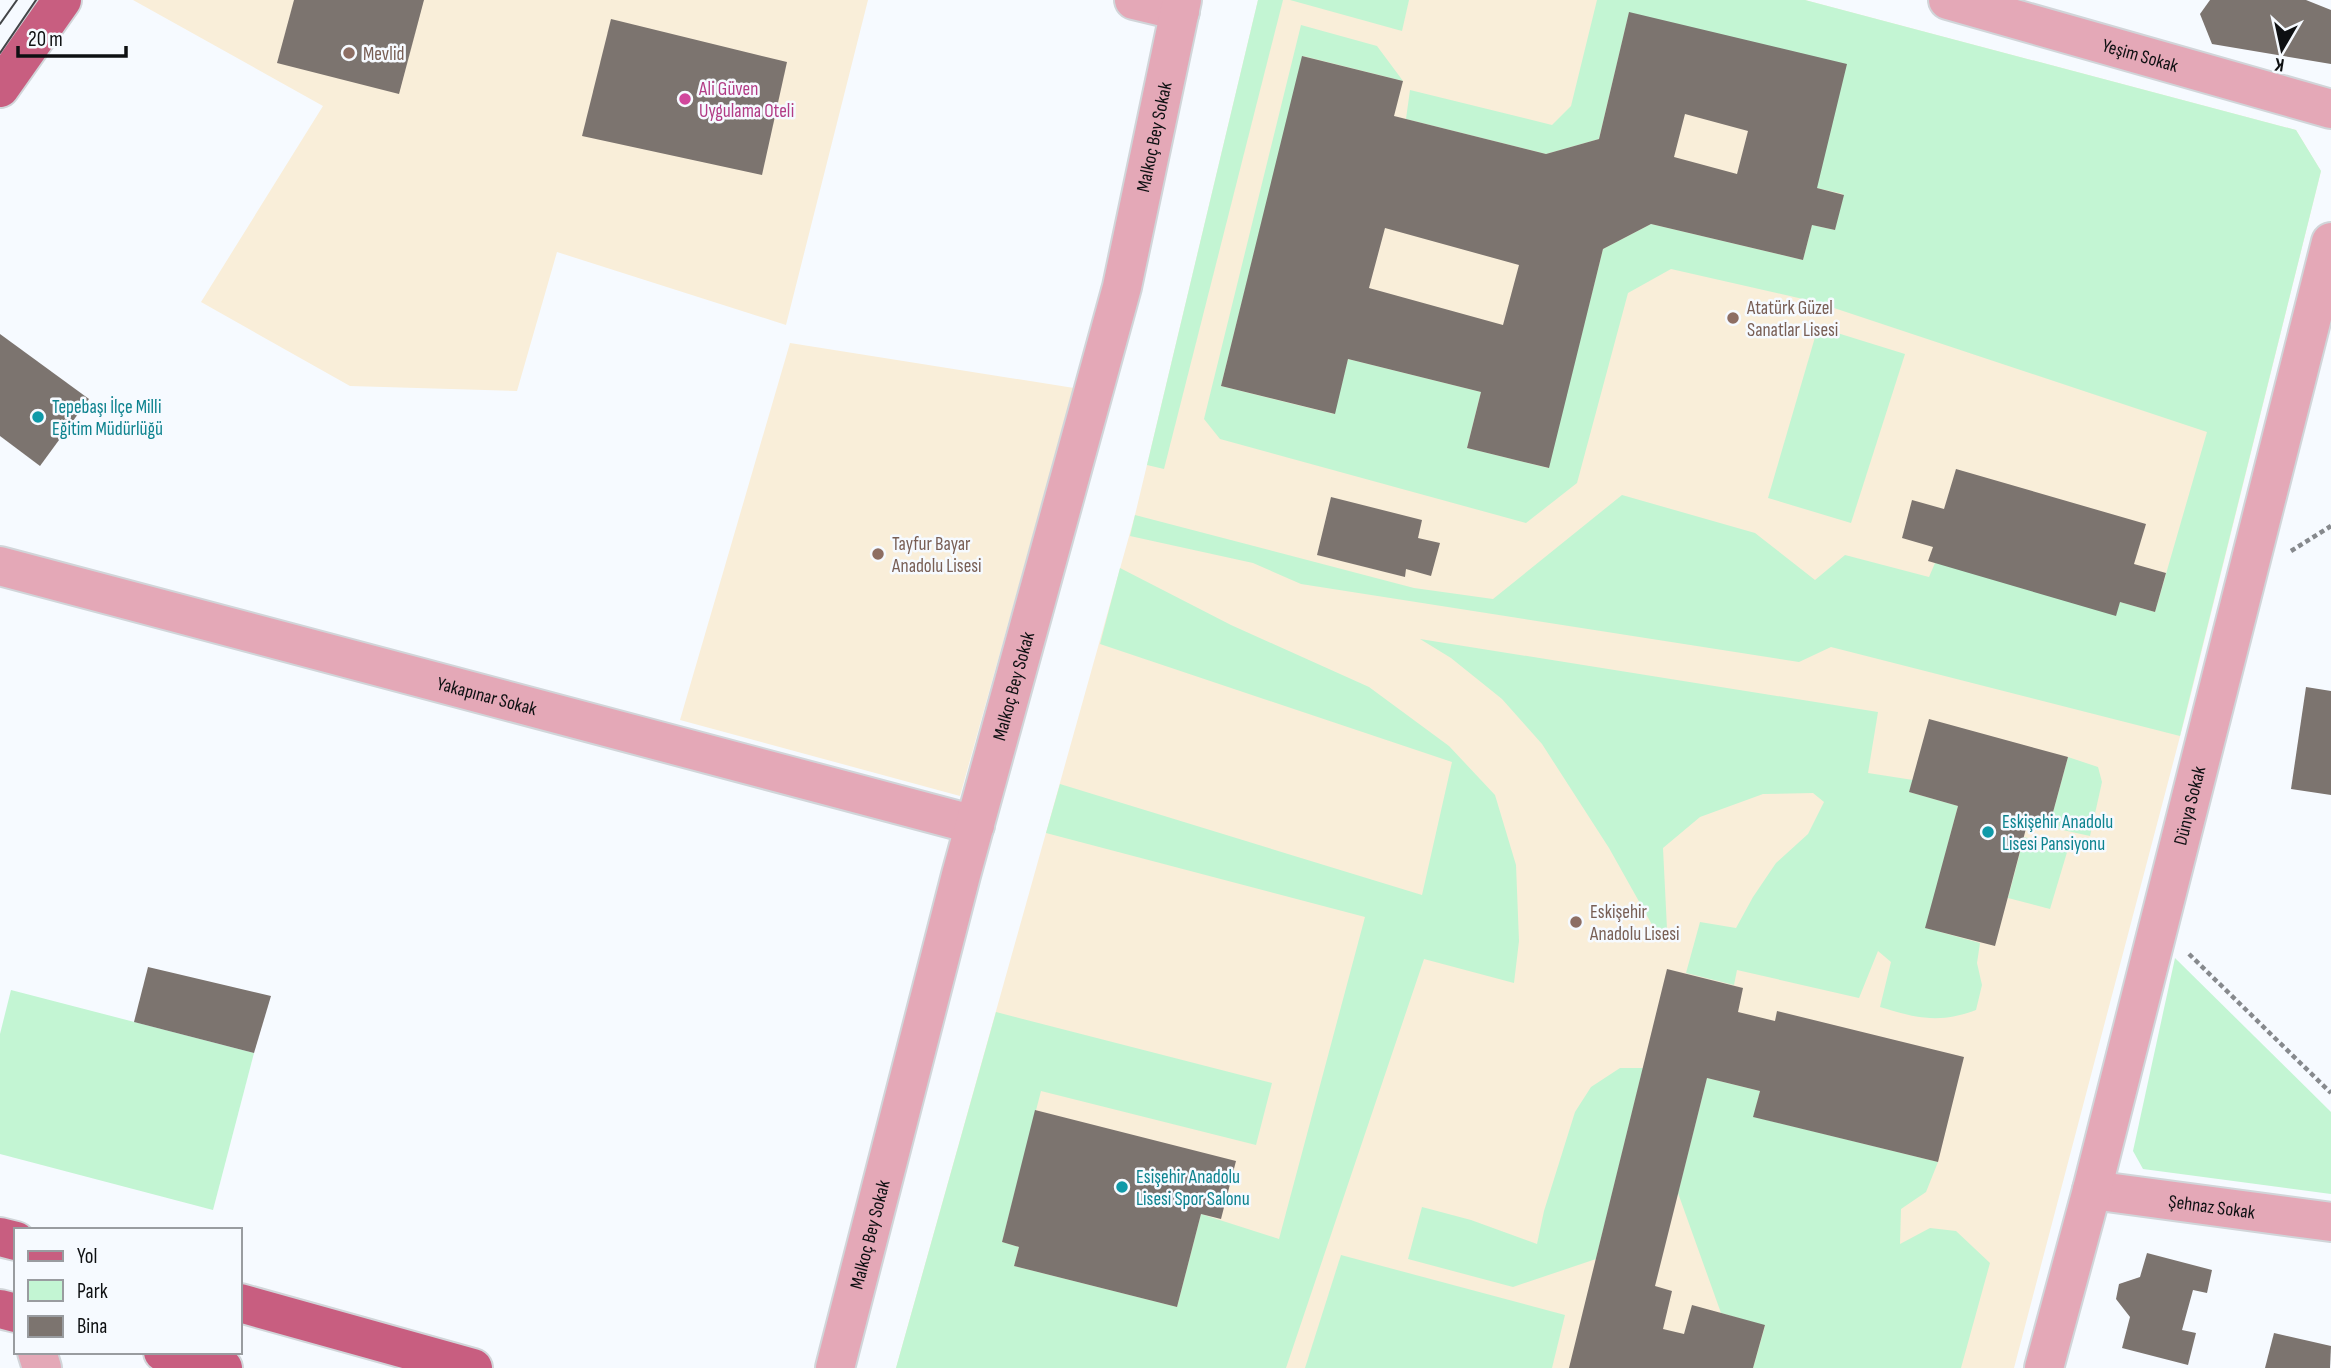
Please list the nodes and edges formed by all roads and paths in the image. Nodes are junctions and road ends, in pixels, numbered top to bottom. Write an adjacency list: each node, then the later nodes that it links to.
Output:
1 (62, 0): 5 (main road)
2 (1134, 0): 4 (street)
3 (1948, 0): 6 (street, Yeşim Sokak)
4 (1181, 6): 9 (street, Malkoç Bey Sokak)
5 (0, 88)
6 (2331, 109)
7 (2331, 242): 10 (street, Dünya Sokak)
8 (0, 566): 9 (street, Yakapınar Sokak)
9 (975, 825): 18 (street, Malkoç Bey Sokak)
10 (2159, 925): 11 (path); 12 (street, Dünya Sokak)
11 (2331, 1093)
12 (2092, 1190): 13 (street, Şehnaz Sokak); 19 (street, Dünya Sokak)
13 (2331, 1222)
14 (242, 1304): 17 (main road)
15 (170, 1354): 16 (main road)
16 (223, 1368)
17 (473, 1368)
18 (835, 1368)
19 (2045, 1368)

